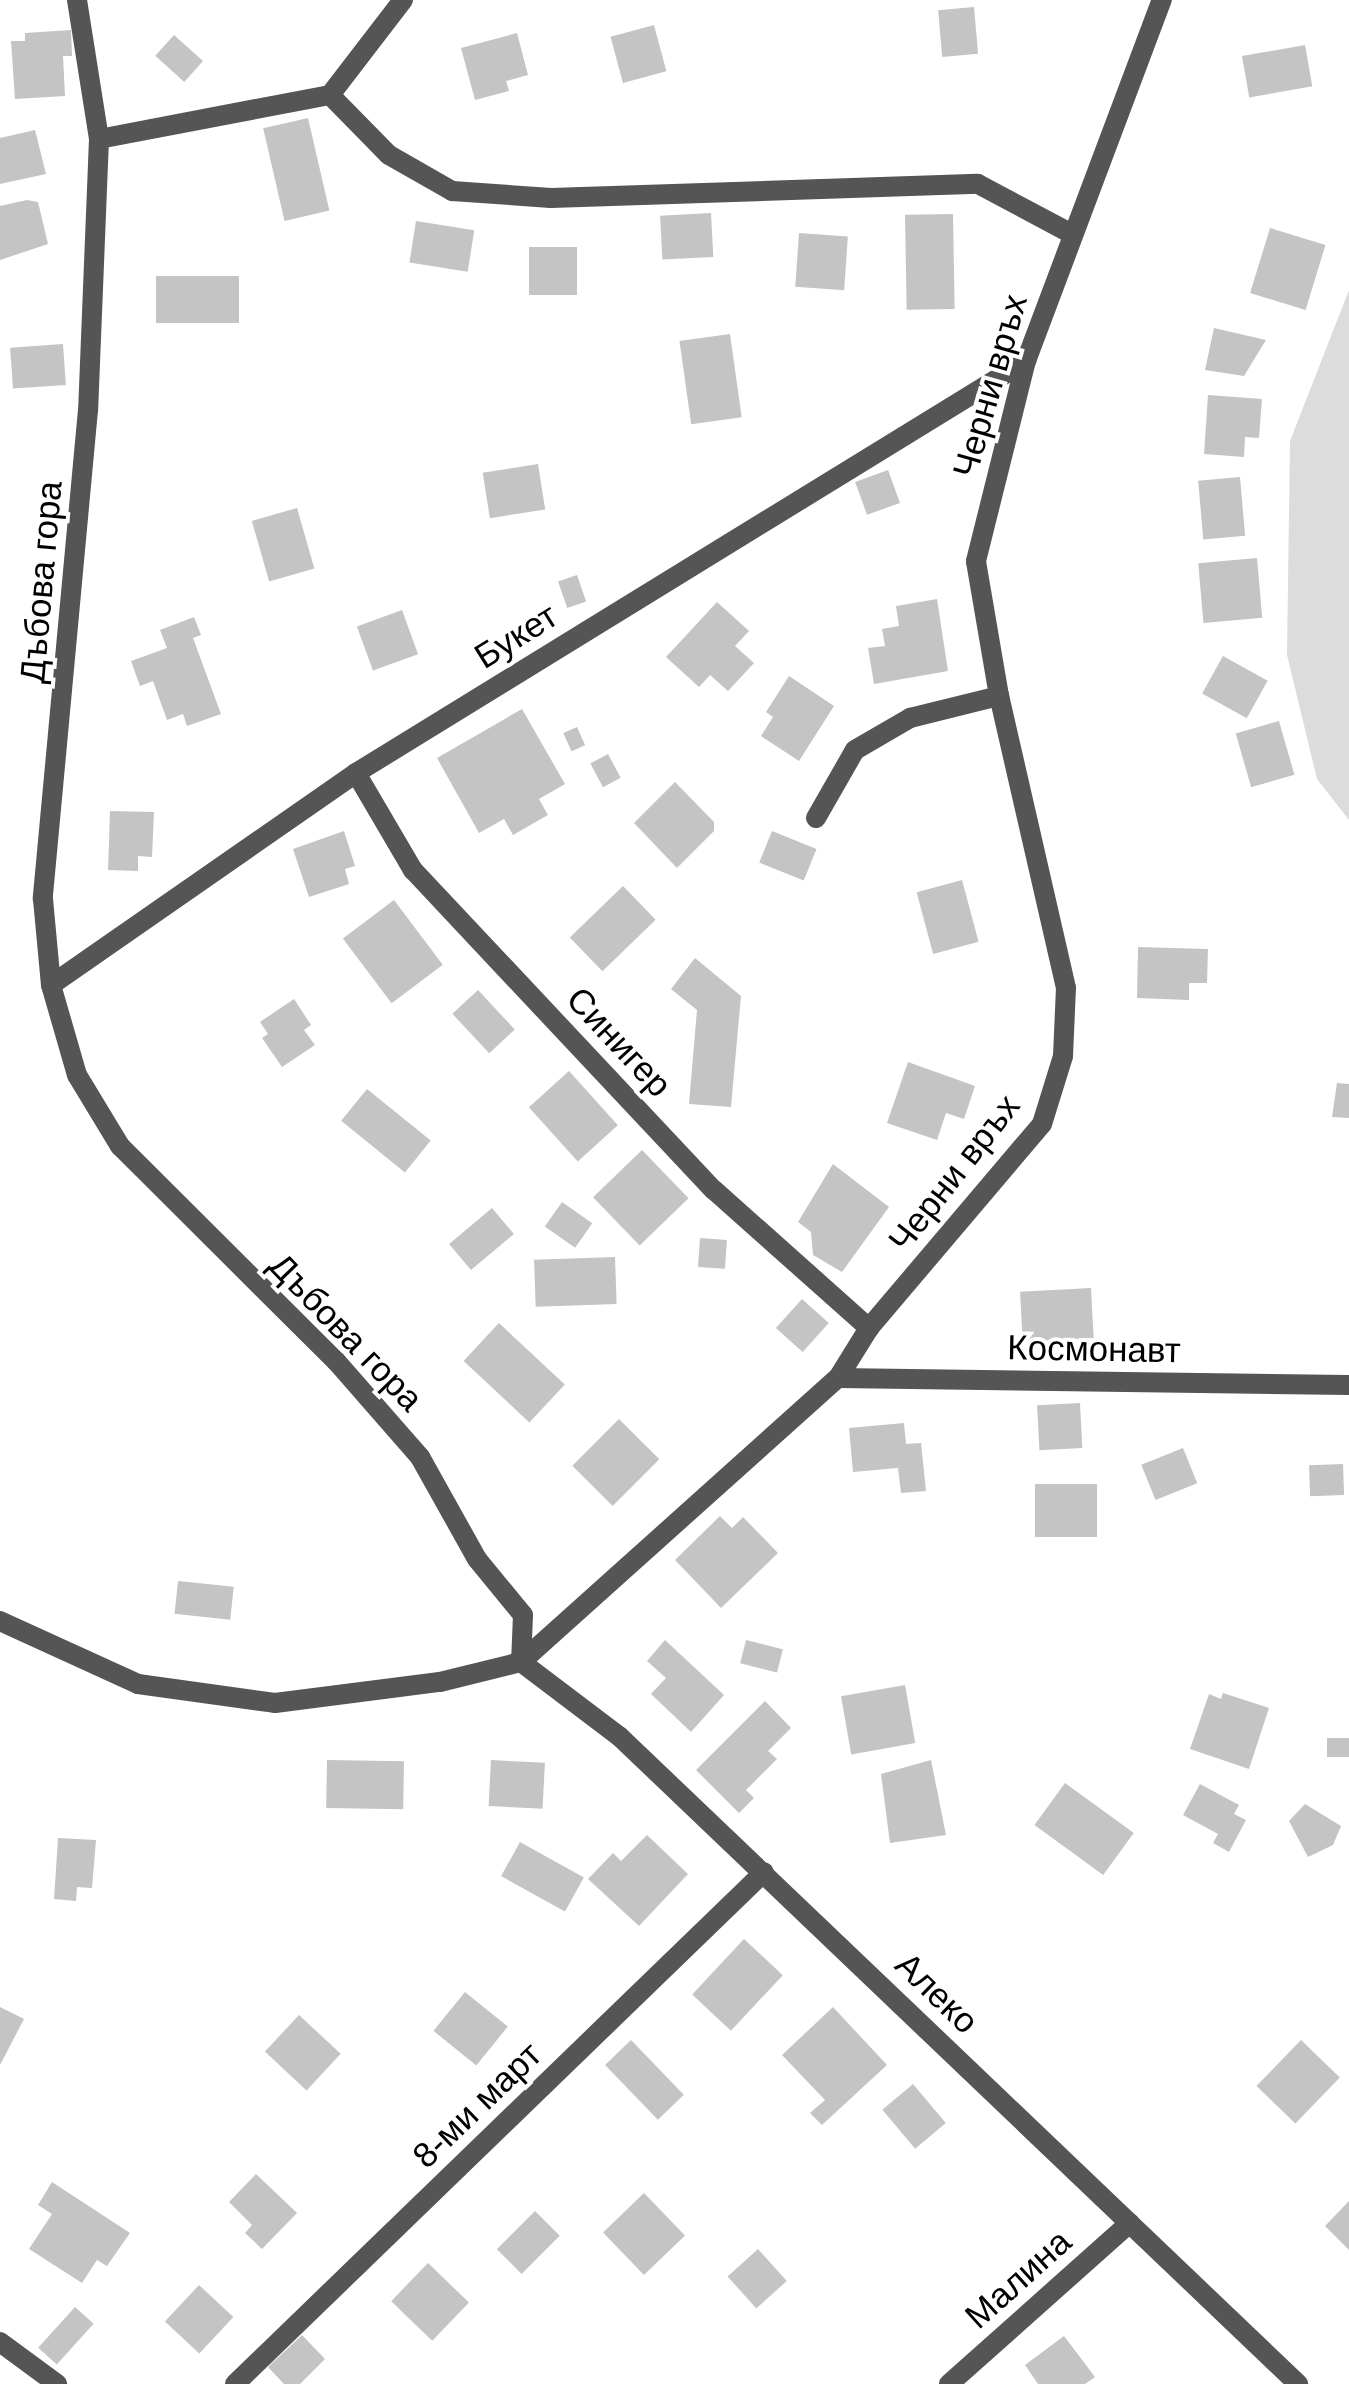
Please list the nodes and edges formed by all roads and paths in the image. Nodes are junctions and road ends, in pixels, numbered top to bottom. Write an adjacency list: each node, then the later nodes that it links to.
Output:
1 (76, 0): 5 (street, Дъбова гора)
2 (404, 0): 4 (street)
3 (1162, 0): 6 (street, Черни връх)
4 (330, 94): 5 (street); 6 (street)
5 (99, 139): 11 (street, Дъбова гора)
6 (1070, 233): 7 (street, Черни връх)
7 (1026, 361): 8 (street, Черни връх); 9 (street, Букет)
8 (1000, 696): 10 (street); 12 (street, Черни връх)
9 (356, 773): 11 (street, Букет); 12 (street, Синигер)
10 (816, 818)
11 (51, 985): 16 (street, Дъбова гора)
12 (869, 1328): 13 (street, Черни връх)
13 (838, 1378): 14 (street, Космонавт); 16 (street, Черни връх)
14 (1349, 1385)
15 (0, 1621): 16 (street)
16 (521, 1662): 17 (street, Алеко)
17 (764, 1872): 18 (street, Алеко); 21 (street, 8-ми март)
18 (1130, 2223): 22 (street, Малина); 23 (street, Алеко)
19 (0, 2342): 20 (street)
20 (57, 2384)
21 (235, 2384)
22 (950, 2384)
23 (1298, 2384)

